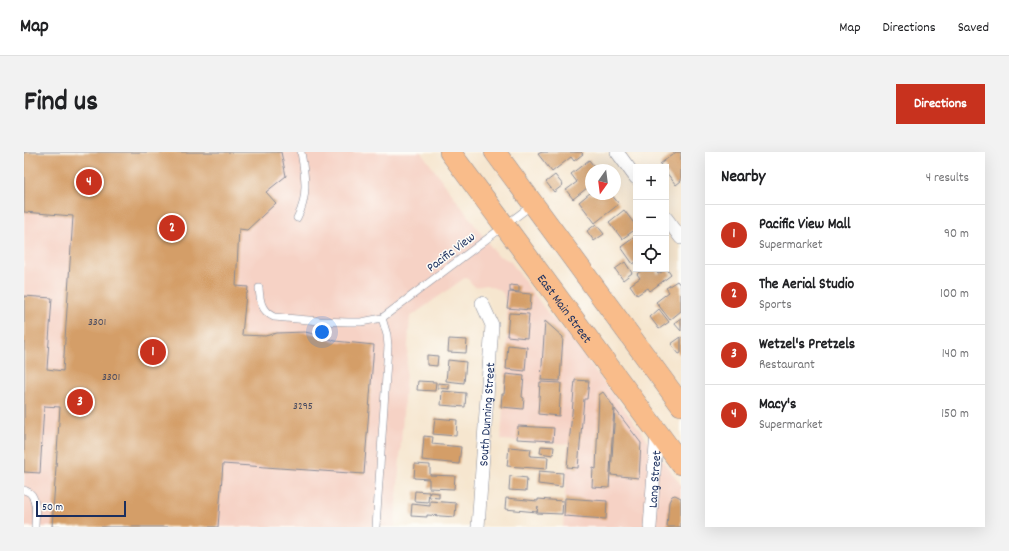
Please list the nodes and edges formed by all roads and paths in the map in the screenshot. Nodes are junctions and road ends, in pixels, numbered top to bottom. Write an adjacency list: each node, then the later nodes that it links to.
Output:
1 (301, 152): 7 (lane)
2 (450, 152): 9 (main road, East Main Street)
3 (495, 152): 6 (main road)
4 (617, 152): 5 (street)
5 (633, 174)
6 (533, 204): 9 (lane, Pacific View); 14 (main road)
7 (297, 218)
8 (669, 222): 10 (street)
9 (504, 226): 13 (lane, Pacific View); 15 (main road, East Main Street)
10 (681, 238)
11 (259, 288): 13 (lane)
12 (482, 303): 20 (street, South Dunning Street)
13 (382, 318): 19 (lane)
14 (681, 404)
15 (657, 432): 16 (main road, East Main Street); 21 (street, Lang Street)
16 (681, 464)
17 (24, 490): 18 (lane)
18 (35, 527)
19 (376, 527)
20 (478, 527)
21 (650, 527)

